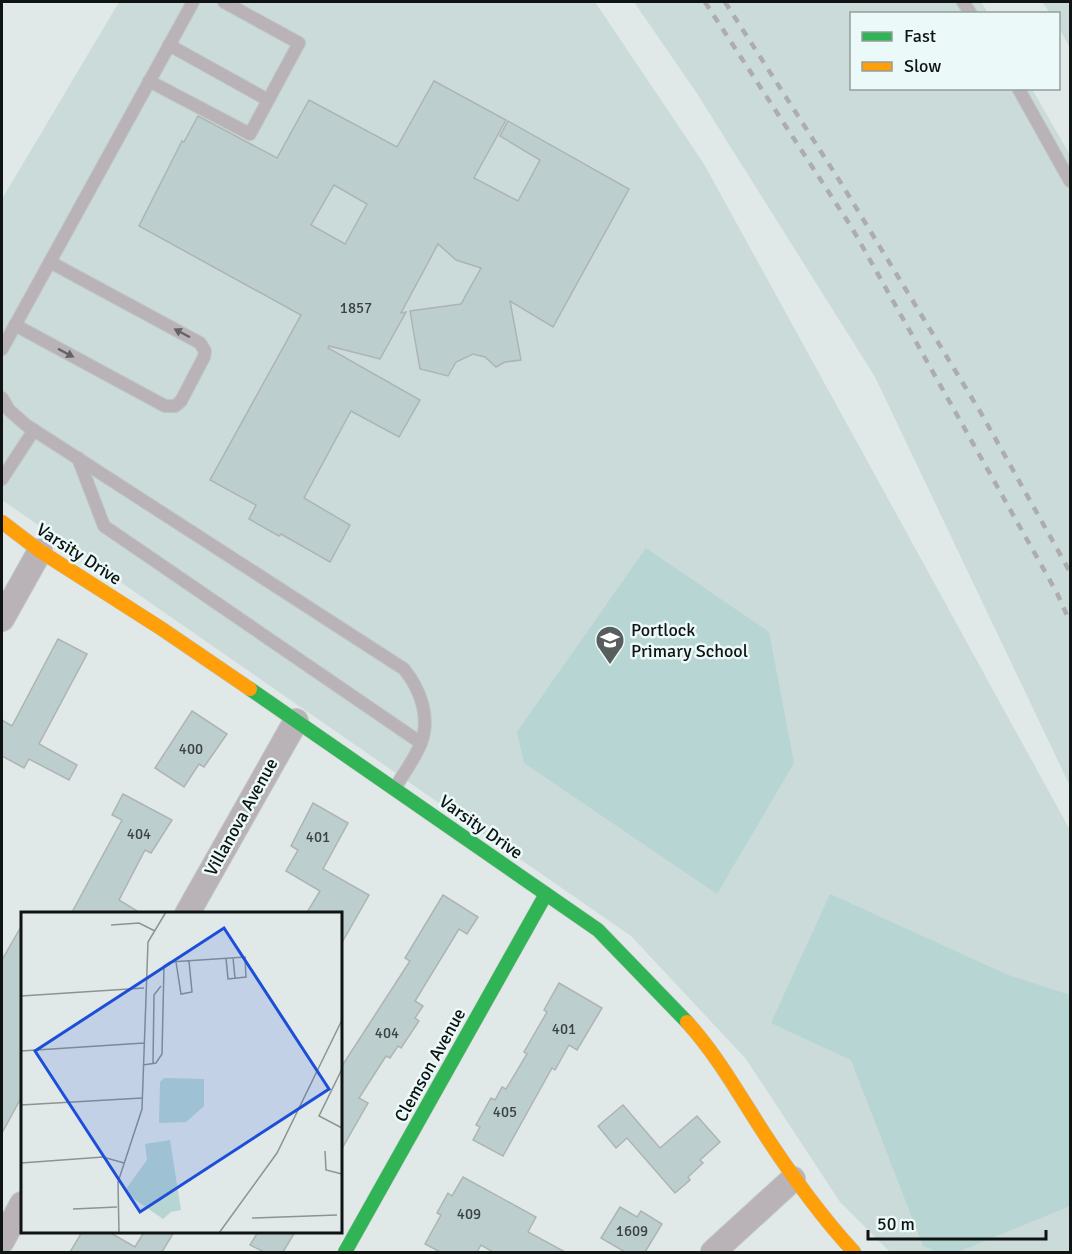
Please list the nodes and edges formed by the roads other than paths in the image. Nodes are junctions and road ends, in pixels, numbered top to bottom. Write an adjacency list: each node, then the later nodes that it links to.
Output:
1 (192, 2): 3 (lane)
2 (224, 2): 6 (lane)
3 (169, 45): 4 (lane); 6 (lane)
4 (149, 81): 6 (lane); 8 (lane)
5 (1019, 90): 7 (lane)
6 (268, 100)
7 (1071, 181)
8 (50, 262): 9 (lane); 9 (lane, one-way to 8)
9 (15, 325): 10 (lane)
10 (2, 350)
11 (2, 398): 12 (lane)
12 (34, 430): 13 (lane); 14 (lane)
13 (78, 458): 19 (lane); 19 (lane)
14 (2, 478)
15 (2, 522): 16 (street, Varsity Drive)
16 (40, 551): 17 (street); 18 (street, Varsity Drive)
17 (2, 619)
18 (296, 721): 20 (street, Varsity Drive); 22 (street, Villanova Avenue)
19 (421, 742): 20 (lane)
20 (395, 789): 21 (street, Varsity Drive)
21 (546, 894): 23 (street, Varsity Drive); 26 (street, Clemson Avenue)
22 (188, 912)
23 (793, 1179): 27 (street); 28 (street, Varsity Drive)
24 (21, 1206): 25 (street)
25 (2, 1241)
26 (345, 1252)
27 (713, 1252)
28 (854, 1252)

